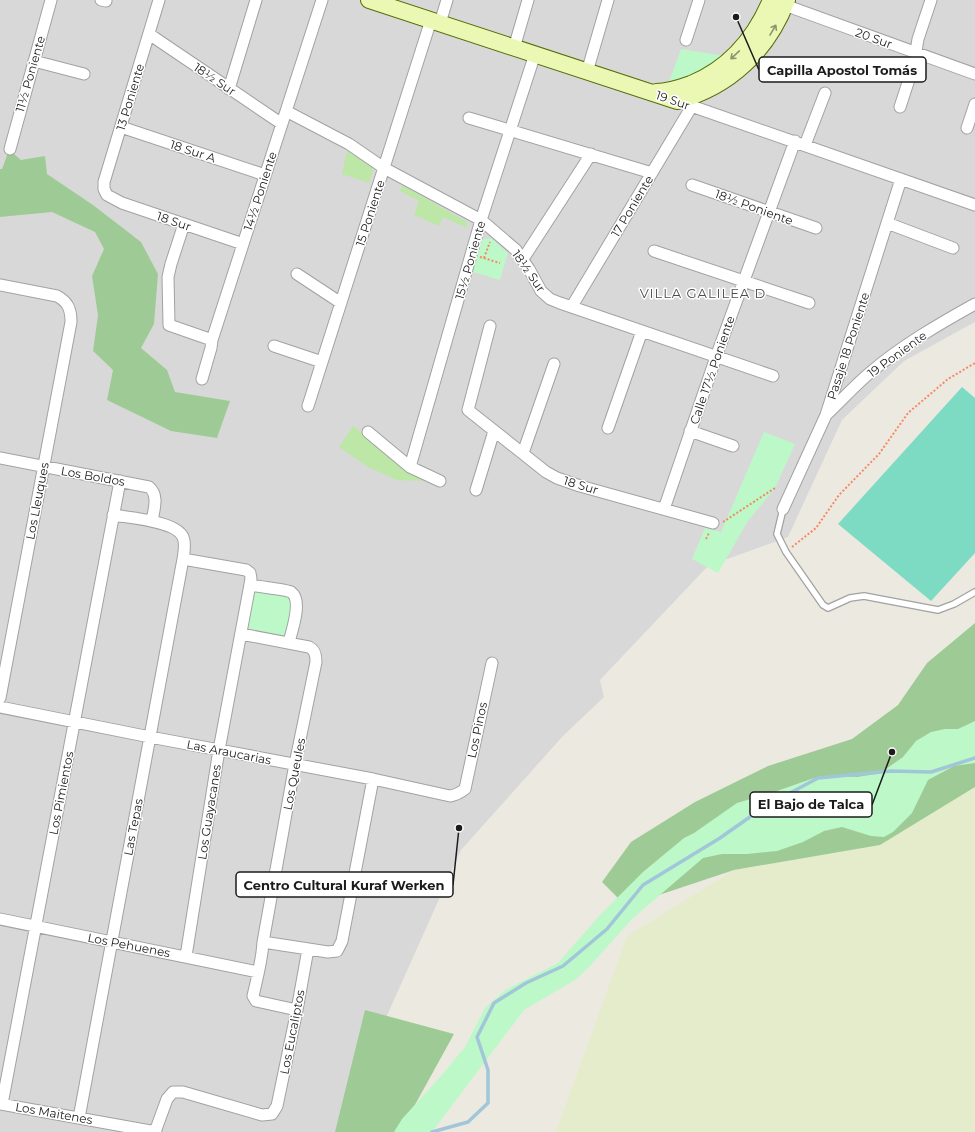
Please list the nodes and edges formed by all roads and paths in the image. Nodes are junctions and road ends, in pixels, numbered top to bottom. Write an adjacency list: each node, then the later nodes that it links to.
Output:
1 (51, 0): 18 (street, 11½ Poniente)
2 (159, 0): 13 (street, 13 Poniente)
3 (256, 0): 22 (street)
4 (322, 0): 28 (street, 14½ Poniente)
5 (369, 0): 12 (street, 19 Sur)
6 (447, 0): 12 (street, 15 Poniente)
7 (528, 0): 15 (street)
8 (608, 0): 19 (street)
9 (699, 0): 14 (street)
10 (931, 0): 16 (street)
11 (779, 1): 16 (street, 20 Sur); 23 (street, one-way to 23); 25 (street, one-way to 11)
12 (436, 22): 15 (street, 19 Sur); 37 (street, 15 Poniente)
13 (149, 34): 22 (street, 18½ Sur); 31 (street, 13 Poniente)
14 (686, 40)
15 (514, 48): 17 (street, 19 Sur)
16 (916, 53): 21 (street, 20 Sur); 27 (street)
17 (535, 54): 19 (street, 19 Sur); 33 (street, 15½ Poniente)
18 (34, 61): 20 (street); 35 (street, 11½ Poniente)
19 (587, 72): 23 (street, 19 Sur)
20 (84, 74)
21 (975, 74)
22 (229, 89): 30 (street, 18½ Sur)
23 (648, 92): 25 (street, 19 Sur)
24 (825, 93): 34 (street, Calle 17½ Poniente)
25 (684, 103): 34 (street, 19 Sur); 38 (street, 17 Poniente)
26 (975, 104): 32 (street)
27 (900, 107)
28 (286, 111): 30 (street, 14½ Poniente); 37 (street, 18½ Sur)
29 (469, 118): 33 (street)
30 (282, 124): 39 (street, 14½ Poniente)
31 (121, 127): 39 (street, 18 Sur A); 42 (street, 13 Poniente)
32 (967, 128)
33 (510, 130): 36 (street); 45 (street, 15½ Poniente)
34 (800, 143): 40 (street, 19 Sur); 44 (street, Calle 17½ Poniente)
35 (10, 148)
36 (591, 154): 38 (street); 55 (street)
37 (384, 168): 45 (street, 18½ Sur); 60 (street, 15 Poniente)
38 (652, 173): 63 (street, 17 Poniente)
39 (265, 175): 50 (street, 14½ Poniente)
40 (901, 179): 43 (street, 19 Sur); 46 (street, Pasaje 18 Poniente)
41 (692, 185): 44 (street, 18½ Poniente)
42 (107, 195): 47 (street, 18 Sur)
43 (975, 205)
44 (769, 212): 48 (street, 18½ Poniente); 58 (street, Calle 17½ Poniente)
45 (481, 220): 49 (street, 18½ Sur); 53 (street, 15½ Poniente)
46 (887, 223): 51 (street); 75 (street, Pasaje 18 Poniente)
47 (184, 224): 50 (street, 18 Sur); 66 (street)
48 (816, 228)
49 (495, 231): 54 (path); 55 (street, 18½ Sur)
50 (243, 244): 66 (street, 14½ Poniente)
51 (953, 248)
52 (654, 251): 58 (street)
53 (471, 254): 54 (path); 84 (street, 15½ Poniente)
54 (484, 258): 56 (path)
55 (523, 259): 63 (street, 18½ Sur)
56 (500, 263)
57 (297, 274): 60 (street)
58 (743, 282): 61 (street); 68 (street, Calle 17½ Poniente)
59 (0, 285): 83 (street, Los Lleuques)
60 (341, 303): 69 (street, 15 Poniente)
61 (809, 304)
62 (975, 304): 75 (street, 19 Poniente)
63 (572, 306): 65 (street, 18½ Sur)
64 (490, 326): 77 (street, 18 Sur)
65 (642, 331): 68 (street, 18½ Sur); 76 (street)
66 (212, 340): 73 (street, 14½ Poniente)
67 (274, 346): 69 (street)
68 (716, 357): 72 (street, 18½ Sur); 78 (street, Calle 17½ Poniente)
69 (322, 362): 74 (street, 15 Poniente)
70 (975, 363): 95 (path)
71 (554, 364): 81 (street)
72 (773, 376)
73 (202, 380)
74 (308, 406)
75 (826, 415): 90 (street, Pasaje 18 Poniente)
76 (608, 428)
77 (494, 431): 81 (street, 18 Sur); 88 (street)
78 (690, 431): 80 (street); 89 (street, Calle 17½ Poniente)
79 (368, 432): 84 (street)
80 (733, 446)
81 (523, 453): 89 (street, 18 Sur)
82 (0, 458): 83 (street, Los Boldos)
83 (43, 467): 85 (street, Los Boldos); 102 (street, Los Lleuques)
84 (410, 467): 86 (street)
85 (120, 481): 91 (street, Los Pimientos); 92 (street, Los Boldos)
86 (440, 481)
87 (775, 488): 93 (path)
88 (476, 490)
89 (664, 509): 94 (street, 18 Sur)
90 (783, 509): 95 (lane)
91 (113, 515): 92 (street); 104 (street, Los Pimientos)
92 (152, 521): 96 (street, Las Tepas)
93 (725, 522)
94 (712, 523)
95 (786, 552): 98 (lane)
96 (183, 559): 97 (street, Los Guayacanes); 105 (street, Las Tepas)
97 (251, 585): 99 (street, Los Guayacanes); 100 (street)
98 (975, 592)
99 (241, 634): 100 (street, Los Queules); 106 (street, Los Guayacanes)
100 (289, 642): 107 (street, Los Queules)
101 (492, 663): 109 (street, Los Pinos)
102 (0, 698)
103 (0, 707): 104 (street, Las Araucarias)
104 (74, 722): 105 (street, Las Araucarias); 111 (street, Los Pimientos)
105 (150, 737): 106 (street, Las Araucarias); 112 (street, Las Tepas)
106 (219, 750): 107 (street, Las Araucarias); 115 (street, Los Guayacanes)
107 (295, 764): 108 (street, Las Araucarias); 113 (street, Los Queules)
108 (373, 779): 109 (street, Las Araucarias); 114 (street)
109 (458, 794)
110 (0, 919): 111 (street, Los Pehuenes)
111 (35, 926): 112 (street, Los Pehuenes); 118 (street, Los Pimientos)
112 (112, 942): 115 (street, Los Pehuenes); 119 (street, Las Tepas)
113 (263, 942): 114 (street); 116 (street, Los Queules)
114 (308, 949): 117 (street, Los Eucaliptos)
115 (186, 956): 116 (street, Los Pehuenes)
116 (258, 972): 117 (street, Los Queules)
117 (297, 1010): 120 (street, Los Eucaliptos)
118 (1, 1104): 119 (street, Los Maitenes)
119 (79, 1118): 120 (street, Los Maitenes)
120 (156, 1132)

